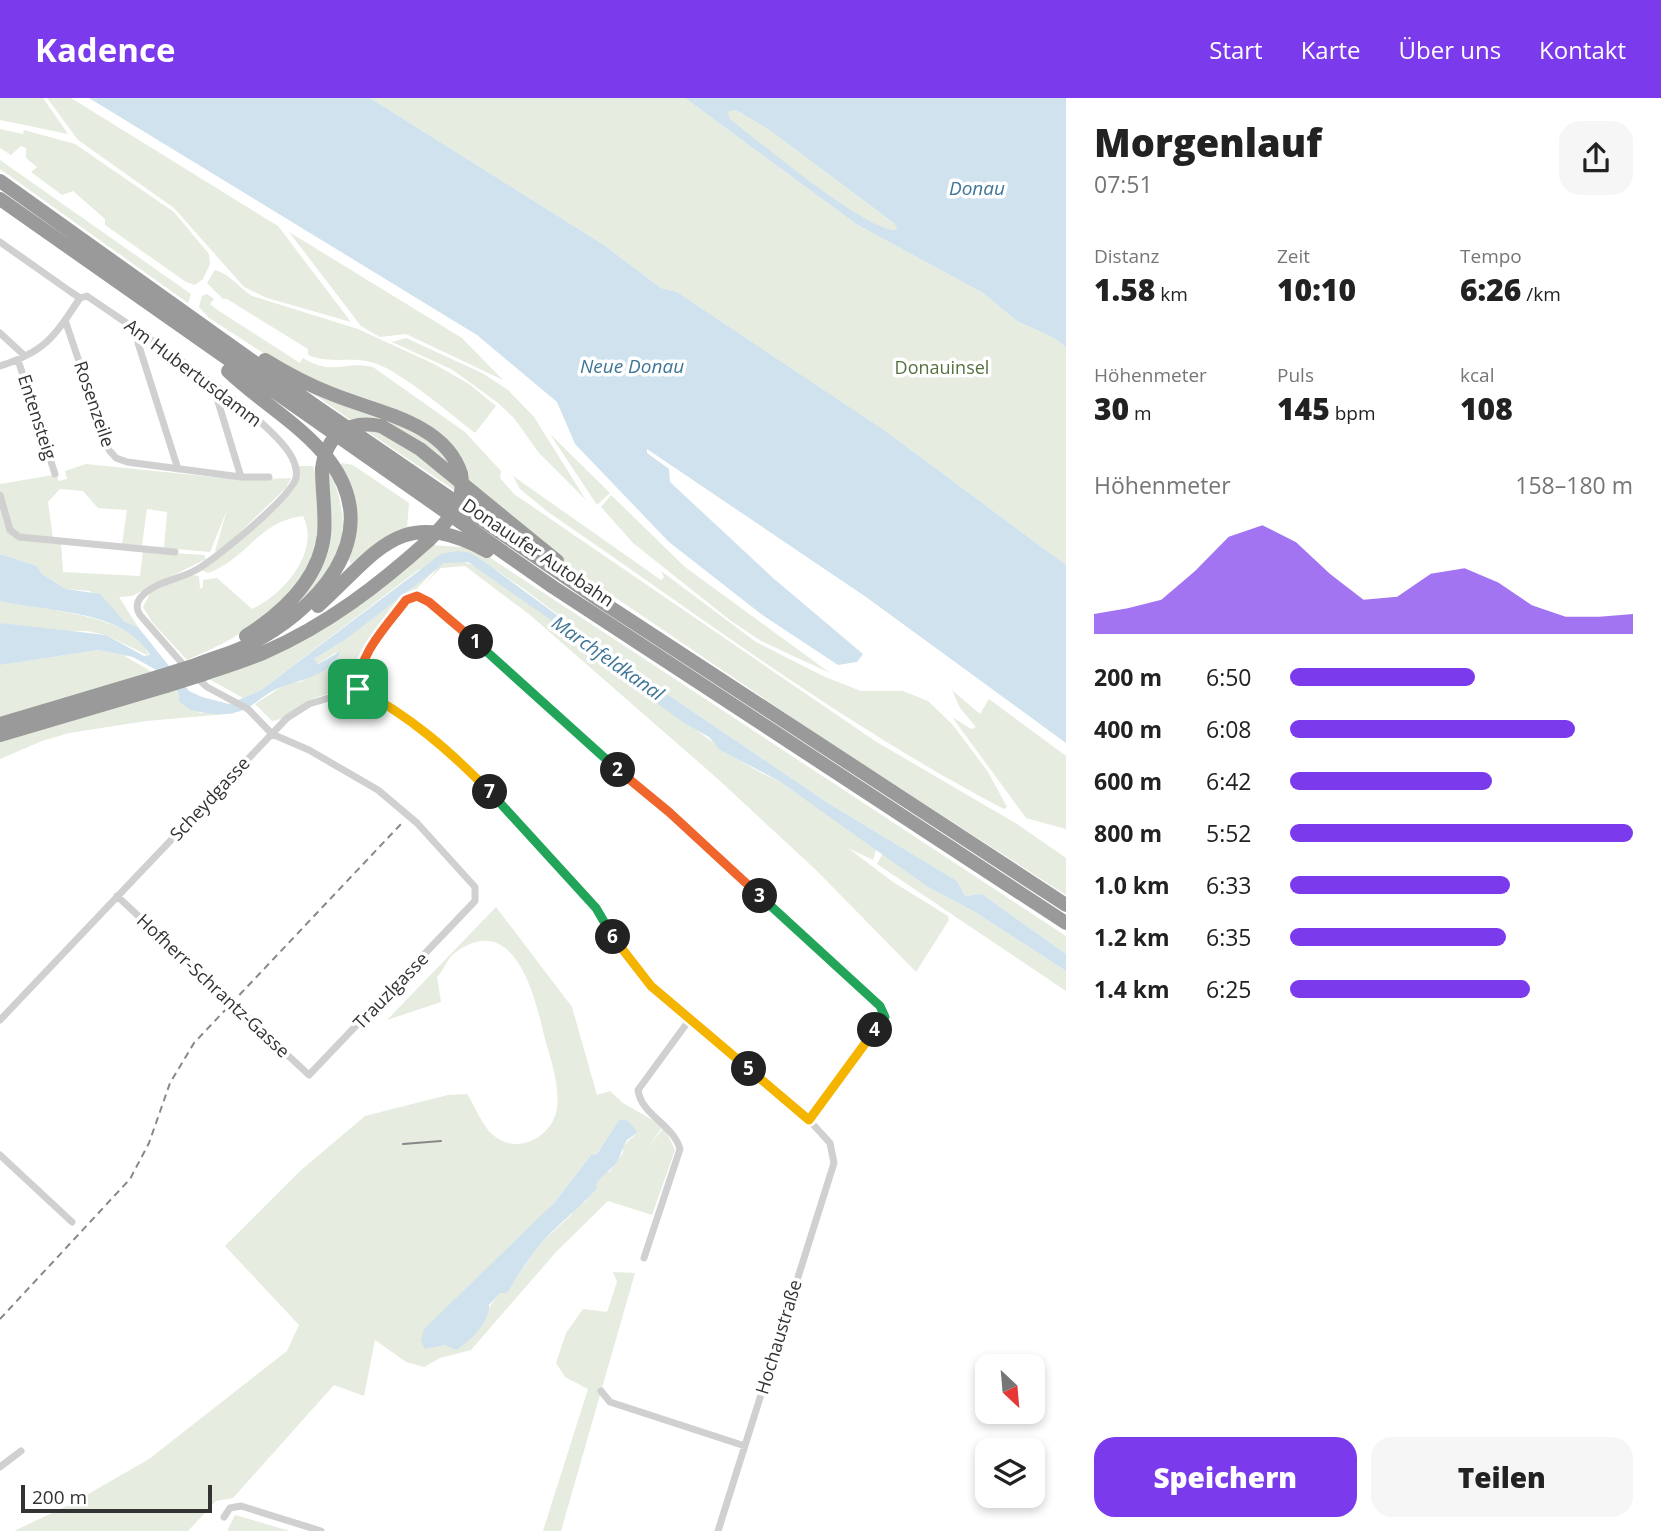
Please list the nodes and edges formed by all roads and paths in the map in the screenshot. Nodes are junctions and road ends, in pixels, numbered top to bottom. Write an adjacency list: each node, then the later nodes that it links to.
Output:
1 (0, 181): 6 (highway, Donauufer Autobahn)
2 (0, 199): 6 (highway, Donauufer Autobahn)
3 (0, 242): 4 (street, Am Hubertusdamm)
4 (80, 298): 5 (street); 26 (street, Am Hubertusdamm)
5 (65, 320): 9 (street); 12 (street, Rosenzeile)
6 (198, 332): 18 (highway, Donauufer Autobahn); 19 (highway, Donauufer Autobahn); 20 (highway); 21 (highway, bridge)
7 (0, 333): 9 (street)
8 (138, 343): 12 (street)
9 (22, 358): 10 (street); 13 (street, Entensteig)
10 (0, 366)
11 (216, 395): 14 (street)
12 (178, 469): 14 (street, Rosenzeile)
13 (55, 474)
14 (241, 477): 15 (street, Rosenzeile)
15 (269, 477)
16 (0, 495): 17 (street)
17 (175, 551)
18 (538, 577): 21 (highway); 30 (highway, Donauufer Autobahn)
19 (598, 600): 20 (highway, bridge); 29 (highway, Donauufer Autobahn)
20 (211, 659): 22 (highway)
21 (233, 663): 22 (highway)
22 (200, 669): 23 (highway, bridge)
23 (162, 682): 25 (highway); 27 (highway)
24 (358, 689): 26 (street, Scheydgasse); 32 (street); 34 (street)
25 (0, 724)
26 (272, 734): 28 (street, Scheydgasse); 33 (street, Trauzlgasse)
27 (0, 735)
28 (117, 896): 31 (street, Scheydgasse); 33 (street, Hofherr-Schrantz-Gasse)
29 (1066, 905)
30 (1066, 923)
31 (1, 1017)
32 (690, 1019): 34 (street); 37 (street)
33 (309, 1075)
34 (809, 1120): 39 (street, Hochaustraße)
35 (0, 1155): 36 (street)
36 (72, 1222)
37 (645, 1258)
38 (601, 1391): 39 (street)
39 (745, 1446): 44 (street, Hochaustraße)
40 (21, 1451): 41 (street)
41 (0, 1467)
42 (224, 1517): 43 (street)
43 (321, 1531)
44 (718, 1531)

